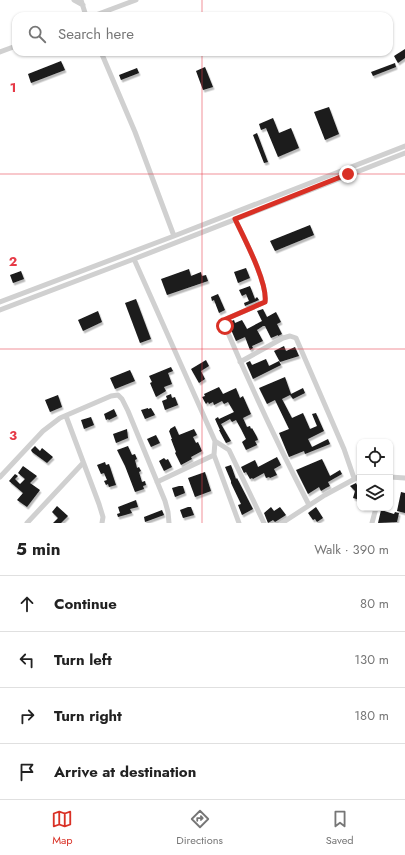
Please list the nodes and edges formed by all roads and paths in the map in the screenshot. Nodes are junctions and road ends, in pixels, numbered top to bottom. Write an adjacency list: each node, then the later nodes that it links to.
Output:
1 (74, 0): 3 (street)
2 (136, 0): 4 (street)
3 (82, 3)
4 (104, 12)
5 (12, 48): 6 (street)
6 (0, 52)
7 (103, 56): 11 (street)
8 (405, 146): 11 (street)
9 (405, 153): 10 (street)
10 (235, 219): 12 (street); 15 (street)
11 (174, 236): 13 (street)
12 (134, 259): 14 (street); 17 (street)
13 (0, 302)
14 (0, 310)
15 (240, 362): 23 (street); 26 (street)
16 (66, 416): 19 (street); 20 (street); 25 (street)
17 (215, 441): 18 (street); 32 (street)
18 (214, 455): 25 (street); 31 (street)
19 (83, 463): 28 (street); 29 (street)
20 (0, 477)
21 (357, 477): 23 (street)
22 (393, 477): 24 (street)
23 (354, 478): 26 (street)
24 (405, 478)
25 (157, 482): 30 (street)
26 (309, 505): 33 (street)
27 (375, 511): 34 (street)
28 (27, 523)
29 (102, 523)
30 (169, 523)
31 (239, 523)
32 (264, 523)
33 (282, 523)
34 (372, 523)

